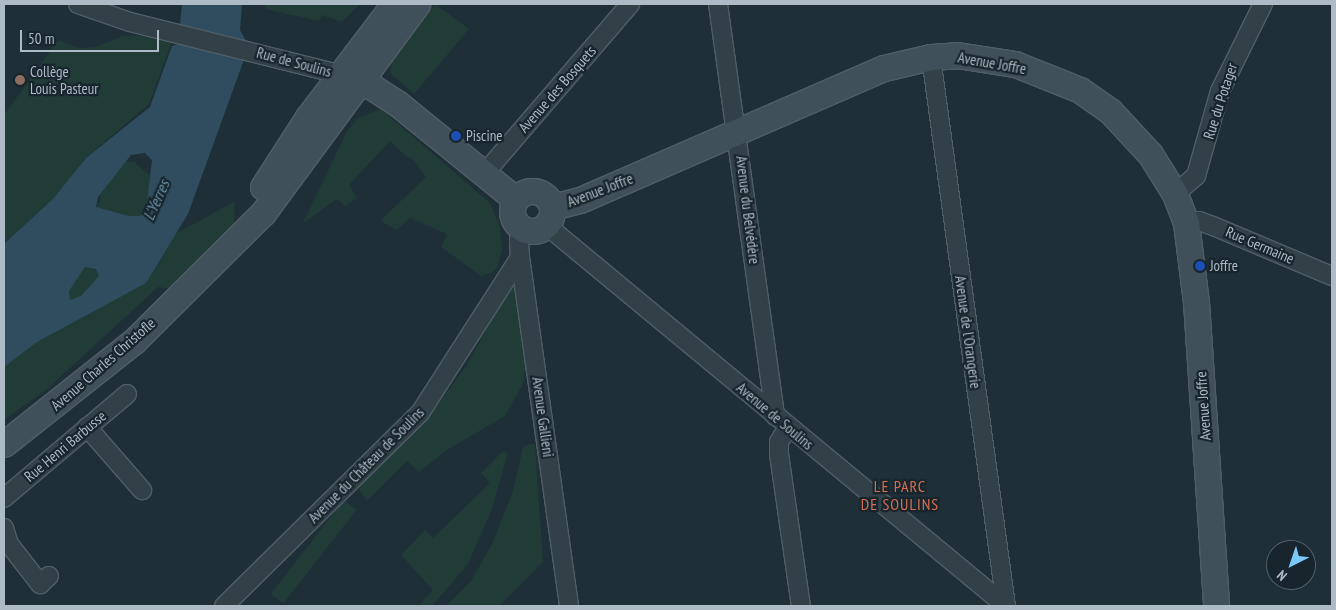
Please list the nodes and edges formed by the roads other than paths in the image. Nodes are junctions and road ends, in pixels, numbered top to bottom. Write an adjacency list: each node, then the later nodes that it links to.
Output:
1 (78, 4): 8 (street, Rue de Soulins)
2 (394, 4): 8 (street)
3 (417, 4): 8 (street)
4 (630, 4): 10 (street, Avenue des Bosquets)
5 (718, 4): 9 (street, Avenue du Belvédère)
6 (1263, 4): 11 (street, Rue du Potager)
7 (931, 57): 9 (street, Avenue Joffre); 11 (street, Avenue Joffre); 29 (street, Avenue de l'Orangerie)
8 (348, 78): 10 (street); 21 (street, Avenue Charles Christofle)
9 (738, 132): 13 (street, Avenue Joffre); 18 (street, Avenue du Belvédère)
10 (484, 174): 12 (street)
11 (1176, 194): 14 (street, Avenue Joffre)
12 (515, 200): 13 (street); 13 (street)
13 (541, 220): 15 (street, Avenue Gallieni); 18 (street, Avenue de Soulins)
14 (1186, 223): 16 (street, Rue Germaine); 30 (street, Avenue Joffre)
15 (520, 257): 26 (street, Avenue du Château de Soulins); 27 (street, Avenue Gallieni)
16 (1332, 276)
17 (127, 394): 19 (street, Rue Henri Barbusse)
18 (775, 416): 20 (street, Avenue de Soulins)
19 (87, 427): 22 (street); 23 (street, Rue Henri Barbusse)
20 (788, 427): 28 (street); 29 (street, Avenue de Soulins)
21 (4, 444)
22 (142, 490)
23 (4, 498)
24 (4, 528): 25 (street)
25 (49, 576)
26 (224, 606)
27 (569, 606)
28 (801, 606)
29 (1006, 606)
30 (1216, 606)

